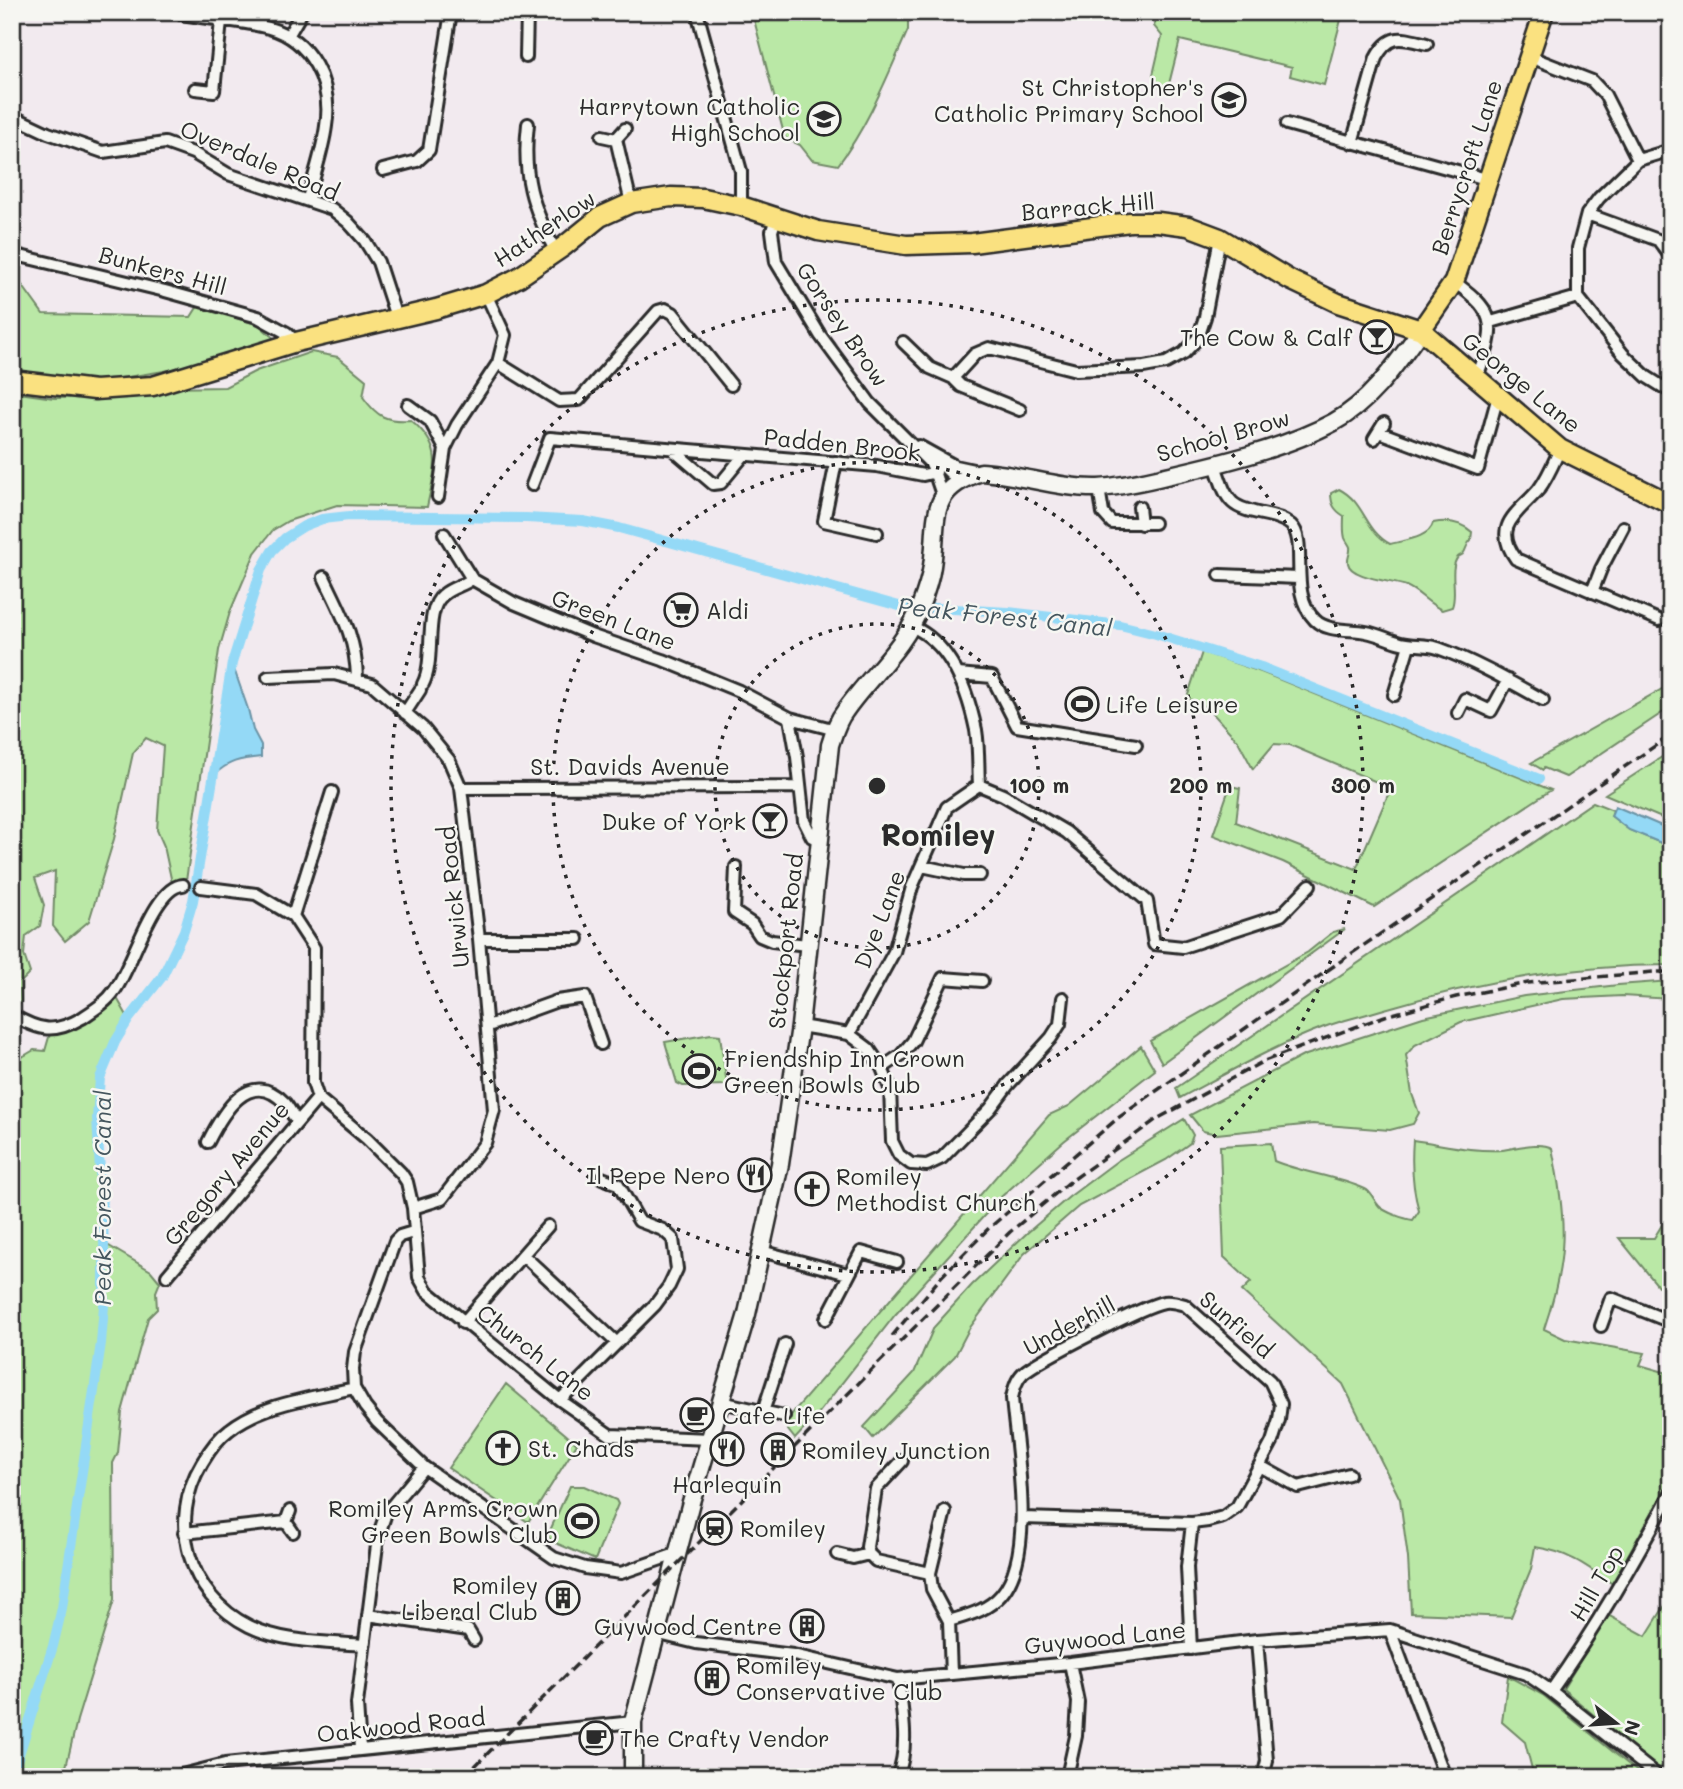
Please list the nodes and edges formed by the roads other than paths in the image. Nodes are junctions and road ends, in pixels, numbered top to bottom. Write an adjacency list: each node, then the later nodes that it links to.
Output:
1 (302, 12): 8 (street)
2 (451, 12): 22 (street)
3 (527, 12): 11 (street)
4 (697, 12): 26 (street)
5 (1544, 12): 10 (main road, Berrycroft Lane)
6 (176, 13): 7 (street)
7 (221, 21): 8 (street); 12 (street)
8 (288, 36): 24 (street)
9 (1427, 44): 19 (street)
10 (1528, 56): 21 (street); 23 (main road, Berrycroft Lane)
11 (526, 57)
12 (195, 89)
13 (12, 116): 24 (street, Overdale Road)
14 (528, 124): 30 (street)
15 (1287, 124): 19 (street)
16 (625, 129): 18 (street)
17 (601, 136): 18 (street)
18 (616, 139): 25 (street)
19 (1352, 143): 23 (street)
20 (1671, 150): 21 (street)
21 (1638, 160): 27 (street)
22 (383, 170)
23 (1490, 180): 33 (main road, Berrycroft Lane)
24 (308, 199): 36 (street, Overdale Road)
25 (631, 203): 26 (main road, Hatherlow); 30 (main road, Hatherlow)
26 (741, 206): 28 (main road, Barrack Hill)
27 (1587, 214): 32 (street); 35 (street)
28 (776, 218): 29 (main road, Barrack Hill); 51 (street, Gorsey Brow)
29 (1220, 238): 38 (main road, Barrack Hill); 42 (street)
30 (556, 252): 34 (main road, Hatherlow)
31 (12, 254): 39 (street, Bunkers Hill)
32 (1671, 257)
33 (1454, 282): 37 (street); 38 (main road, Berrycroft Lane)
34 (486, 294): 36 (main road, Hatherlow); 41 (street)
35 (1578, 297): 37 (street); 46 (street)
36 (396, 317): 39 (main road, Hatherlow)
37 (1492, 322): 43 (street)
38 (1421, 330): 43 (main road, George Lane); 58 (main road, School Brow)
39 (296, 342): 44 (main road, Hatherlow)
40 (903, 342): 42 (street)
41 (498, 363): 45 (street); 52 (street)
42 (953, 378): 49 (street)
43 (1476, 379): 47 (main road, George Lane)
44 (12, 380)
45 (731, 385)
46 (1671, 392)
47 (1498, 396): 50 (street); 54 (main road, George Lane)
48 (408, 405): 52 (street)
49 (1020, 410)
50 (1379, 431)
51 (908, 439): 55 (street, Gorsey Brow); 59 (street, Gorsey Brow)
52 (445, 449): 64 (street)
53 (672, 449): 56 (street, Padden Brook); 56 (street, Padden Brook); 62 (street, Padden Brook)
54 (1560, 449): 66 (main road, George Lane); 77 (street)
55 (927, 450): 60 (street, Gorsey Brow); 61 (street, Gorsey Brow)
56 (744, 455): 57 (street, Padden Brook)
57 (836, 462): 59 (street, Padden Brook); 71 (street)
58 (1215, 465): 63 (main road, School Brow); 75 (street)
59 (936, 472): 65 (street, Gorsey Brow)
60 (989, 472): 61 (main road); 63 (main road, School Brow)
61 (959, 482): 65 (main road)
62 (532, 485)
63 (1099, 488): 69 (street)
64 (438, 496)
65 (943, 498): 79 (main road, Stockport Road)
66 (1671, 504)
67 (1139, 507): 69 (street)
68 (1154, 523): 69 (street)
69 (1141, 524)
70 (1623, 527): 77 (street)
71 (877, 533)
72 (444, 534): 76 (street, Green Lane)
73 (1220, 575): 75 (street)
74 (324, 577): 83 (street)
75 (1298, 578): 80 (street)
76 (472, 579): 87 (street); 89 (street, Green Lane)
77 (1592, 592): 78 (street)
78 (1659, 620)
79 (914, 623): 81 (street); 90 (main road, Stockport Road)
80 (1409, 645): 84 (street); 85 (street)
81 (958, 674): 91 (street); 92 (street)
82 (268, 677): 83 (street, Urwick Road)
83 (357, 678): 87 (street, Urwick Road)
84 (1508, 680): 86 (street); 88 (street)
85 (1394, 695)
86 (1543, 700)
87 (405, 713): 94 (street, Urwick Road)
88 (1458, 713)
89 (790, 718): 90 (street, Green Lane); 93 (street)
90 (835, 730): 96 (main road, Stockport Road)
91 (1136, 744)
92 (979, 785): 97 (street, Dye Lane); 101 (street)
93 (800, 787): 94 (street, St. Davids Avenue); 96 (street)
94 (461, 788): 104 (street, Urwick Road)
95 (332, 792): 103 (street)
96 (819, 840): 106 (main road, Stockport Road)
97 (922, 866): 99 (street); 112 (street, Dye Lane)
98 (736, 867): 106 (street)
99 (980, 875)
100 (183, 885): 109 (street)
101 (1310, 885)
102 (201, 887): 103 (street)
103 (293, 916): 115 (street)
104 (479, 939): 105 (street); 110 (street, Urwick Road)
105 (579, 939)
106 (807, 945): 111 (main road, Stockport Road)
107 (982, 981): 114 (street)
108 (1063, 998): 114 (street)
109 (12, 1015)
110 (488, 1026): 113 (street); 119 (street, Urwick Road)
111 (800, 1026): 112 (street); 122 (main road, Stockport Road)
112 (849, 1034): 114 (street)
113 (601, 1044)
114 (883, 1068)
115 (318, 1098): 116 (street, Gregory Avenue); 119 (street, Church Lane)
116 (297, 1121): 117 (street); 126 (street, Gregory Avenue)
117 (208, 1142)
118 (602, 1178): 132 (street)
119 (413, 1208): 121 (street, Church Lane)
120 (548, 1226): 123 (street)
121 (413, 1232): 130 (street, Church Lane); 134 (street)
122 (761, 1251): 125 (street); 136 (main road, Stockport Road)
123 (523, 1255): 130 (street); 132 (street)
124 (897, 1262): 125 (street)
125 (848, 1274): 128 (street)
126 (167, 1276)
127 (1154, 1304): 141 (street, Sunfield); 147 (street, Underhill)
128 (826, 1319)
129 (1671, 1322): 131 (street)
130 (463, 1323): 135 (street, Church Lane)
131 (1601, 1326)
132 (617, 1343): 135 (street)
133 (785, 1344): 137 (street)
134 (355, 1388): 142 (street); 151 (street)
135 (560, 1400): 139 (street, Church Lane)
136 (722, 1402): 137 (street); 139 (main road, Stockport Road)
137 (763, 1412): 138 (street)
138 (784, 1416)
139 (710, 1439): 152 (main road, Stockport Road)
140 (902, 1461): 154 (street)
141 (1260, 1466): 143 (street); 149 (street, Sunfield)
142 (424, 1467): 152 (street); 156 (street)
143 (1349, 1474)
144 (1671, 1493): 167 (street, Hill Top)
145 (290, 1511): 148 (street)
146 (945, 1511): 155 (street)
147 (1023, 1518): 149 (street); 157 (street, Underhill)
148 (286, 1522): 150 (street); 151 (street)
149 (1192, 1522): 163 (street)
150 (293, 1532)
151 (184, 1533): 162 (street)
152 (676, 1554): 160 (main road, Stockport Road)
153 (837, 1554): 154 (street)
154 (869, 1554): 155 (street)
155 (930, 1573): 157 (street)
156 (368, 1615): 159 (street); 162 (street)
157 (948, 1621): 165 (street)
158 (1390, 1630): 161 (street, Guywood Lane); 167 (street, Guywood Lane); 175 (street)
159 (473, 1631)
160 (655, 1633): 166 (street, Guywood Lane); 168 (main road, Stockport Road)
161 (1256, 1640): 163 (street, Guywood Lane); 174 (street)
162 (364, 1646): 169 (street)
163 (1191, 1649): 164 (street, Guywood Lane)
164 (1070, 1663): 165 (street, Guywood Lane); 173 (street)
165 (951, 1674): 166 (street, Guywood Lane)
166 (898, 1679): 172 (street)
167 (1551, 1691): 176 (street, Guywood Lane)
168 (633, 1721): 169 (street, Oakwood Road); 171 (main road, Stockport Road)
169 (359, 1749): 170 (street, Oakwood Road)
170 (174, 1777)
171 (633, 1777)
172 (897, 1777)
173 (1067, 1777)
174 (1263, 1777)
175 (1445, 1777)
176 (1659, 1777)

